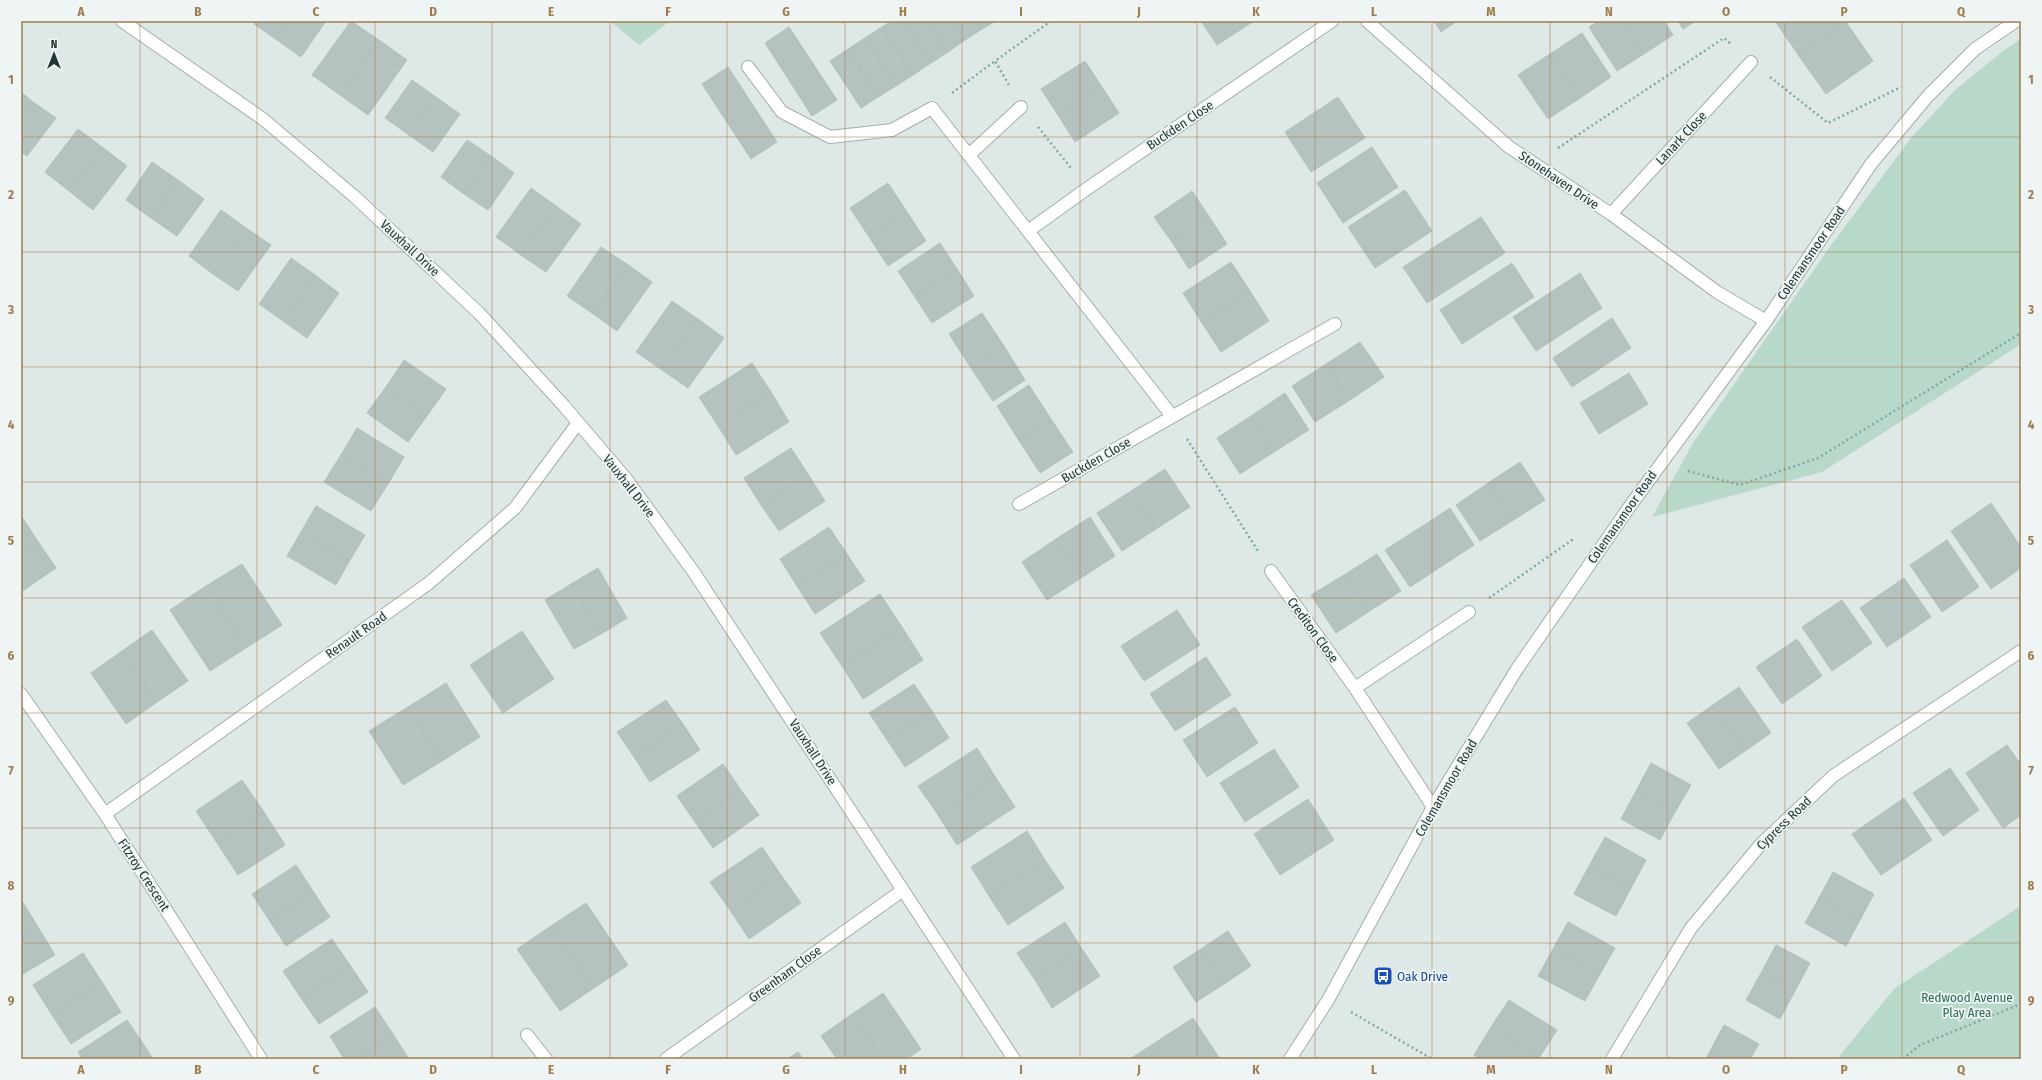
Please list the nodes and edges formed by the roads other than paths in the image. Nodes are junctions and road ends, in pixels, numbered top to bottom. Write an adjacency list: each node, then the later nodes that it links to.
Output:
1 (122, 21): 14 (street, Vauxhall Drive)
2 (1332, 21): 10 (street, Buckden Close)
3 (1367, 21): 9 (street, Stonehaven Drive)
4 (2016, 21): 11 (street, Colemansmoor Road)
5 (1751, 62): 9 (street, Lanark Close)
6 (748, 67): 8 (street)
7 (1021, 107): 8 (street)
8 (969, 155): 10 (street)
9 (1611, 214): 11 (street, Stonehaven Drive)
10 (1028, 231): 13 (street)
11 (1766, 321): 21 (street, Colemansmoor Road)
12 (1335, 324): 13 (street, Buckden Close)
13 (1172, 416): 15 (street, Buckden Close)
14 (578, 424): 22 (street, Renault Road); 23 (street, Vauxhall Drive)
15 (1019, 504)
16 (1271, 572): 19 (street, Crediton Close)
17 (1469, 612): 19 (street)
18 (2021, 651): 30 (street, Cypress Road)
19 (1355, 688): 21 (street, Crediton Close)
20 (21, 694): 22 (street, Fitzroy Crescent)
21 (1433, 807): 29 (street, Colemansmoor Road)
22 (105, 814): 25 (street, Fitzroy Crescent)
23 (903, 890): 27 (street, Greenham Close); 28 (street, Vauxhall Drive)
24 (527, 1035): 26 (street)
25 (261, 1059)
26 (546, 1059)
27 (666, 1059)
28 (1014, 1059)
29 (1290, 1059)
30 (1612, 1059)

